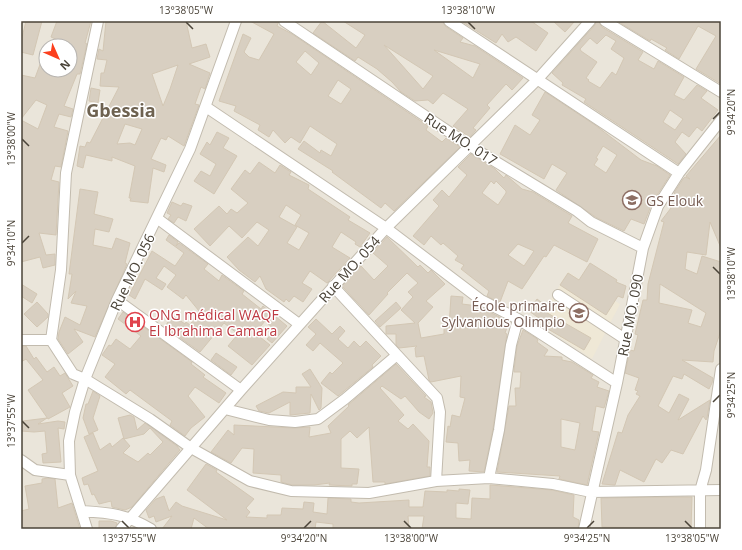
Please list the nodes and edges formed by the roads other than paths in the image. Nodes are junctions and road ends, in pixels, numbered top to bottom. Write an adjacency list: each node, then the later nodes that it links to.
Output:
1 (98, 21): 23 (street)
2 (236, 21): 9 (street, Rue MO. 056)
3 (284, 21): 11 (street, Rue MO. 017)
4 (449, 21): 7 (street)
5 (590, 21): 7 (street, Rue MO. 054)
6 (605, 21): 8 (street)
7 (537, 80): 11 (street, Rue MO. 054); 12 (street)
8 (721, 92)
9 (206, 107): 13 (street, Rue MO. 056); 14 (street)
10 (721, 120): 12 (street, Rue MO. 090)
11 (470, 146): 14 (street, Rue MO. 054); 15 (street, Rue MO. 017)
12 (679, 173): 15 (street, Rue MO. 090)
13 (158, 219): 18 (street, Rue MO. 056); 20 (street)
14 (386, 228): 16 (street, Rue MO. 054); 19 (street)
15 (643, 248): 21 (street, Rue MO. 090)
16 (333, 286): 20 (street, Rue MO. 054); 24 (street)
17 (558, 295): 21 (street)
18 (117, 300): 26 (street, Rue MO. 056); 28 (street)
19 (518, 319): 27 (street); 33 (street)
20 (299, 324): 28 (street, Rue MO. 054)
21 (625, 339): 27 (street, Rue MO. 090)
22 (21, 340): 23 (street)
23 (51, 340): 26 (street)
24 (397, 355): 29 (street); 34 (street)
25 (721, 369): 36 (street)
26 (85, 379): 30 (street); 32 (street, Rue MO. 056)
27 (617, 383): 37 (street, Rue MO. 090)
28 (241, 390): 29 (street, Rue MO. 054)
29 (225, 409): 30 (street, Rue MO. 054)
30 (191, 448): 34 (street); 39 (street, Rue MO. 054)
31 (21, 460): 32 (street)
32 (70, 475): 38 (street, Rue MO. 056)
33 (489, 478): 34 (street); 37 (street)
34 (436, 481)
35 (721, 490): 36 (street)
36 (700, 491): 37 (street); 44 (street)
37 (591, 492): 43 (street, Rue MO. 090)
38 (82, 511): 39 (street); 40 (street, Rue MO. 056)
39 (132, 518): 41 (street, Rue MO. 054); 42 (street)
40 (87, 529)
41 (121, 529)
42 (151, 529)
43 (584, 529)
44 (700, 529)

